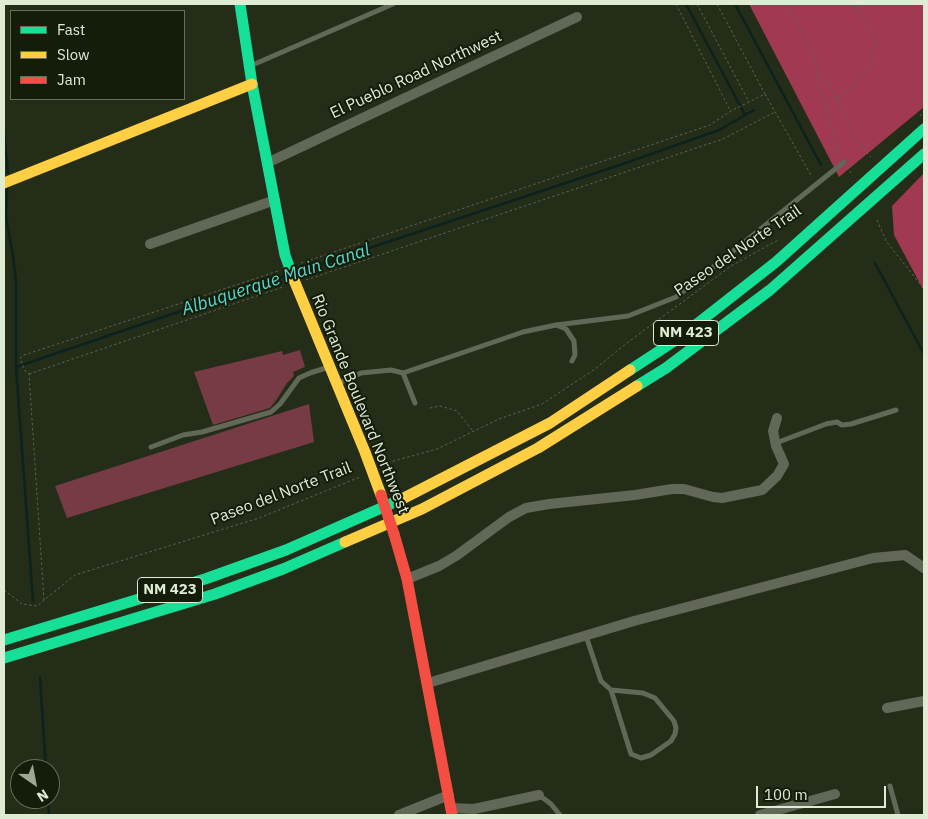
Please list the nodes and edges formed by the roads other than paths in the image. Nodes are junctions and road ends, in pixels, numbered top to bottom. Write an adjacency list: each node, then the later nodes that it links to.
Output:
1 (240, 4): 4 (main road, Rio Grande Boulevard Northwest)
2 (393, 4): 4 (lane)
3 (578, 17): 9 (street, El Pueblo Road Northwest)
4 (250, 67): 5 (main road, Rio Grande Boulevard Northwest)
5 (252, 84): 9 (main road, Rio Grande Boulevard Northwest); 10 (main road)
6 (924, 129): 26 (main road, NM 423)
7 (924, 154): 27 (main road, NM 423)
8 (844, 162): 13 (lane)
9 (268, 163): 11 (main road, Rio Grande Boulevard Northwest)
10 (4, 183)
11 (275, 200): 12 (street); 15 (main road, Rio Grande Boulevard Northwest)
12 (150, 244)
13 (556, 325): 14 (lane); 16 (lane)
14 (572, 361)
15 (329, 367): 17 (main road, Rio Grande Boulevard Northwest); 22 (lane)
16 (403, 372): 17 (lane); 18 (lane)
17 (336, 384): 24 (main road, Rio Grande Boulevard Northwest, bridge)
18 (415, 403)
19 (896, 410): 21 (lane)
20 (777, 418): 21 (street)
21 (776, 443): 24 (street)
22 (151, 447)
23 (924, 568): 25 (street)
24 (407, 579): 28 (main road, Rio Grande Boulevard Northwest)
25 (586, 636): 28 (street); 29 (lane)
26 (4, 640)
27 (4, 658)
28 (428, 683): 34 (main road, Rio Grande Boulevard Northwest)
29 (611, 690): 29 (lane)
30 (924, 701): 31 (street)
31 (887, 708)
32 (890, 786): 40 (lane)
33 (836, 794): 39 (street)
34 (449, 795): 36 (main road, Rio Grande Boulevard Northwest); 37 (street)
35 (539, 795): 36 (street); 38 (lane)
36 (452, 812)
37 (399, 815)
38 (560, 815)
39 (760, 815)
40 (898, 815)

